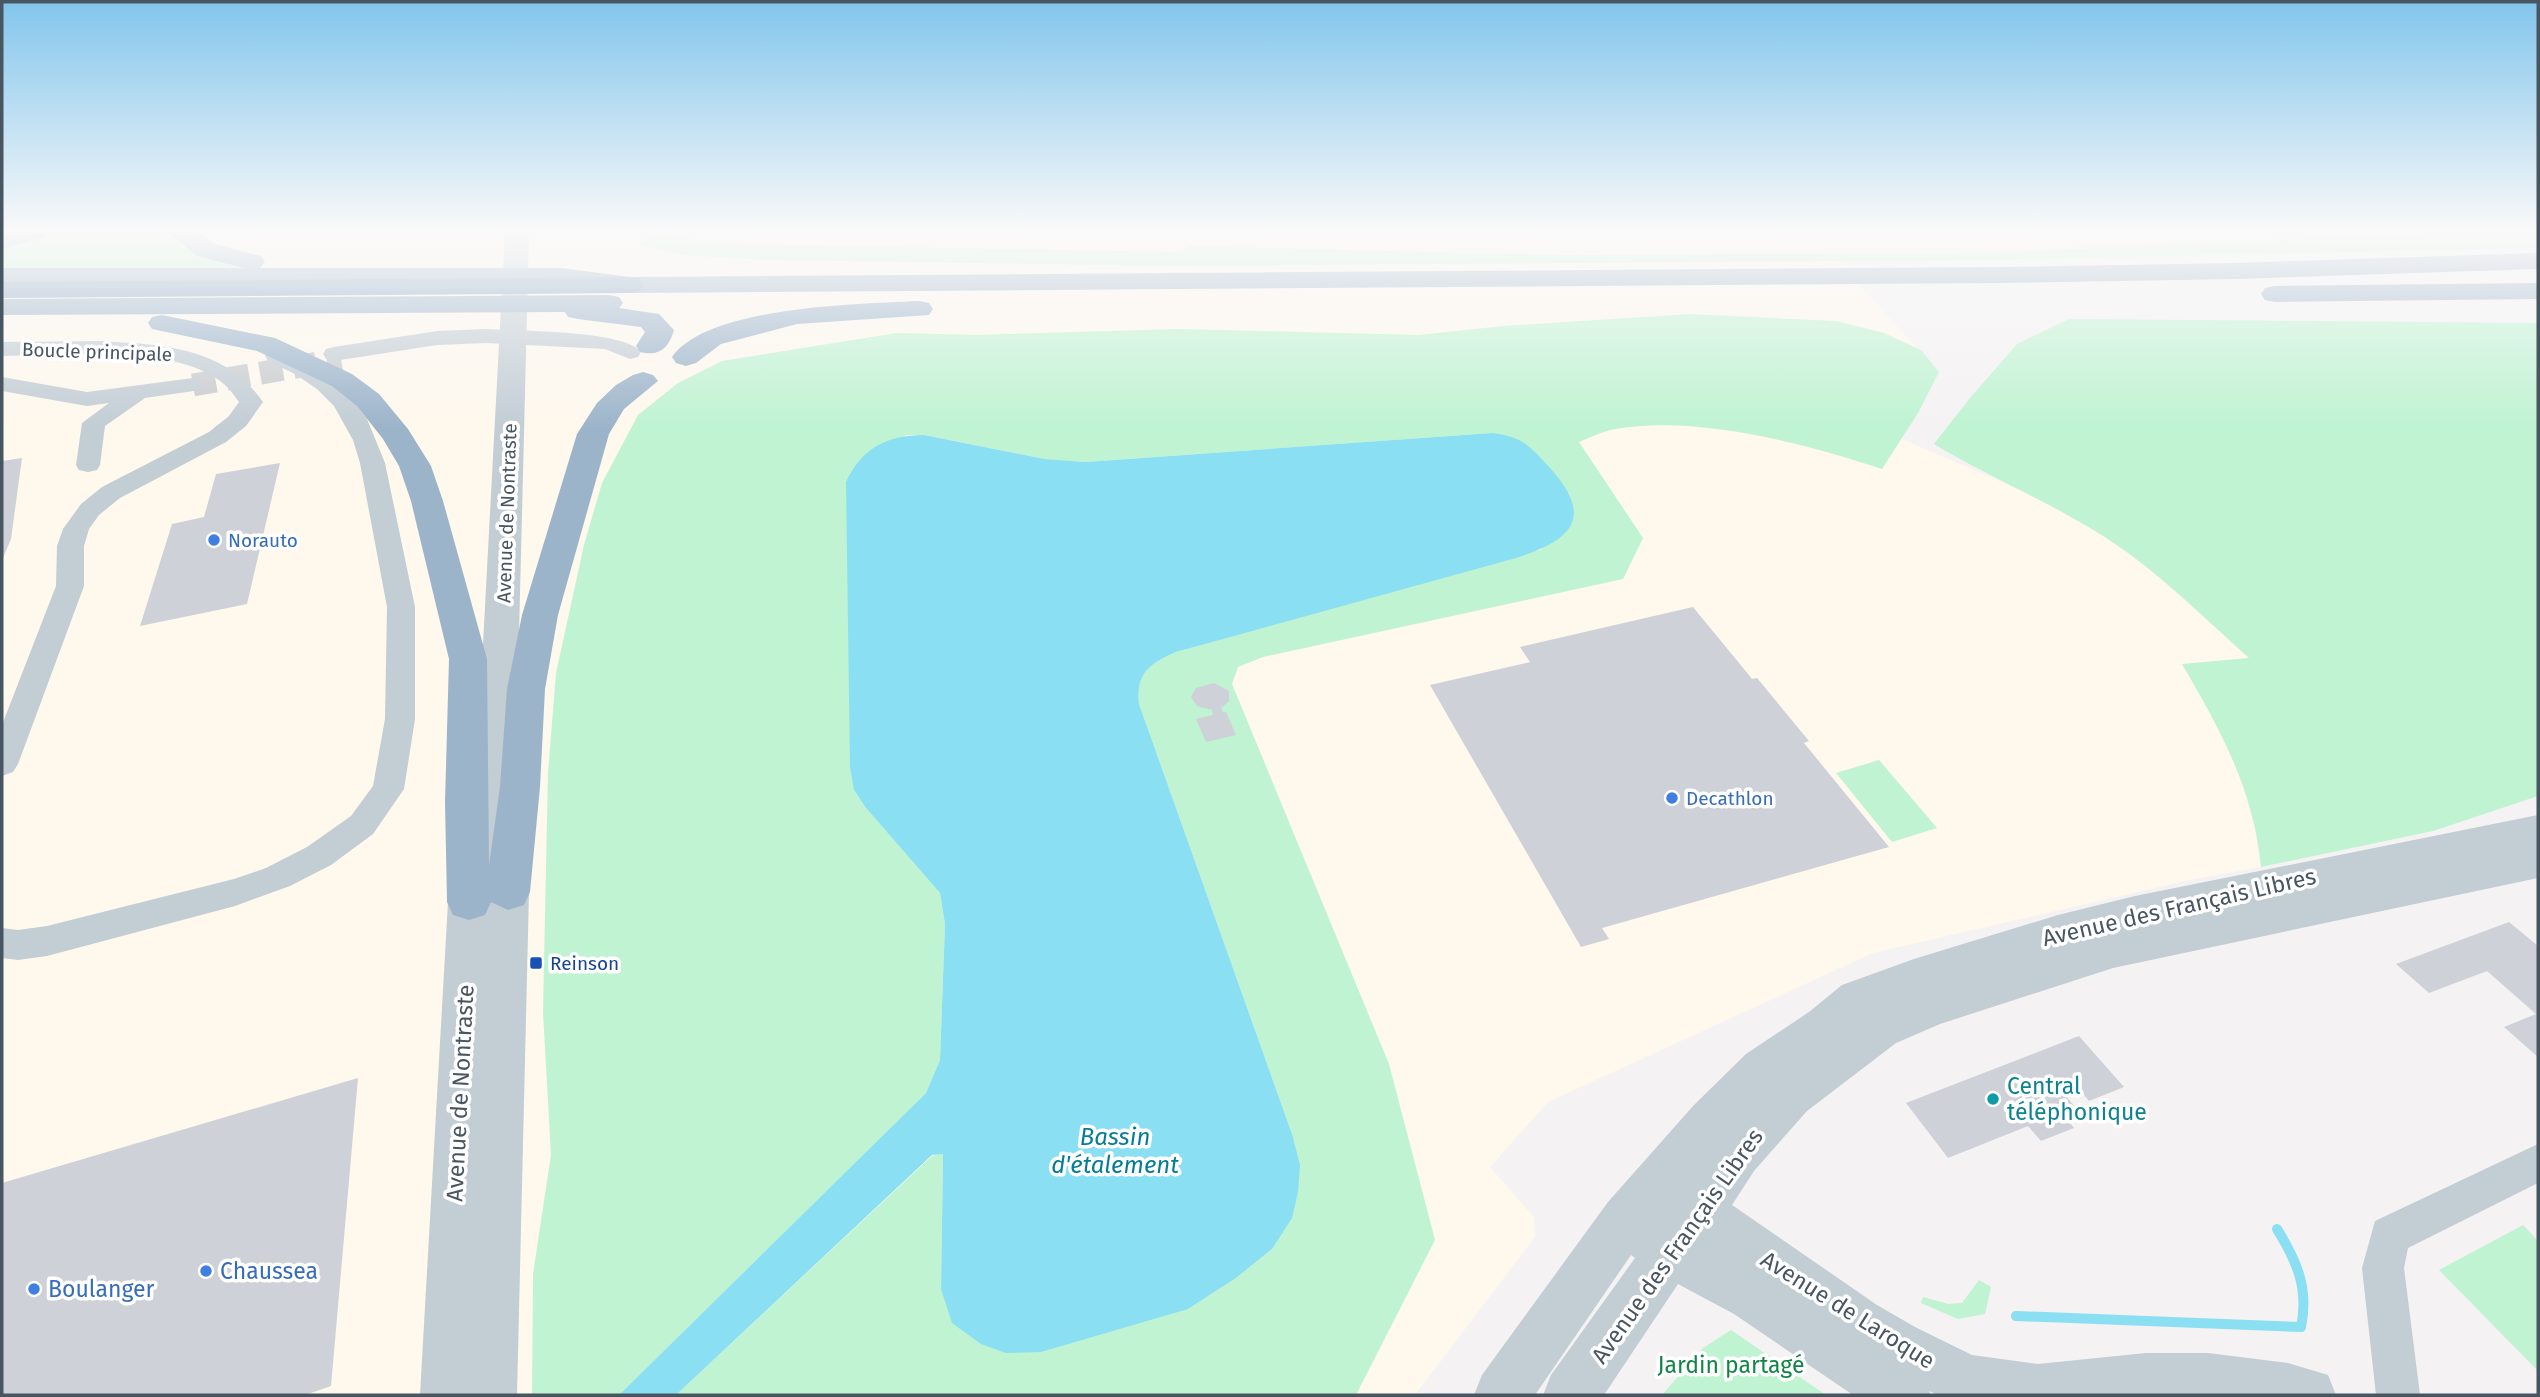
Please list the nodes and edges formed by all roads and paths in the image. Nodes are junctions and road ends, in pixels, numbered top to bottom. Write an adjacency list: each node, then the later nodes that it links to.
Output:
1 (515, 297): 17 (street, Avenue de Nontraste)
2 (1473, 297): 3 (highway)
3 (945, 302): 4 (highway); 9 (highway)
4 (464, 304): 5 (highway); 9 (highway)
5 (2, 310): 6 (highway)
6 (227, 336): 17 (highway); 18 (street)
7 (2, 349): 14 (street, Boucle principale)
8 (337, 356): 9 (street)
9 (635, 360): 17 (highway)
10 (2, 378): 12 (street, Boucle principale)
11 (2, 384): 12 (street, Boucle principale)
12 (148, 392): 13 (street)
13 (89, 465)
14 (2, 764)
15 (2538, 831): 20 (street, Avenue des Français Libres)
16 (2538, 862): 20 (street, Avenue des Français Libres)
17 (489, 897): 21 (street, Avenue de Nontraste); 22 (street, Avenue de Nontraste)
18 (2, 943)
19 (2538, 1163): 27 (street)
20 (1663, 1216): 23 (street, Avenue des Français Libres); 24 (street, Avenue des Français Libres); 25 (street, Avenue de Laroque); 26 (street, Avenue de Laroque)
21 (448, 1395)
22 (489, 1395)
23 (1502, 1395)
24 (1571, 1395)
25 (1903, 1395)
26 (2308, 1395)
27 (2398, 1395)

